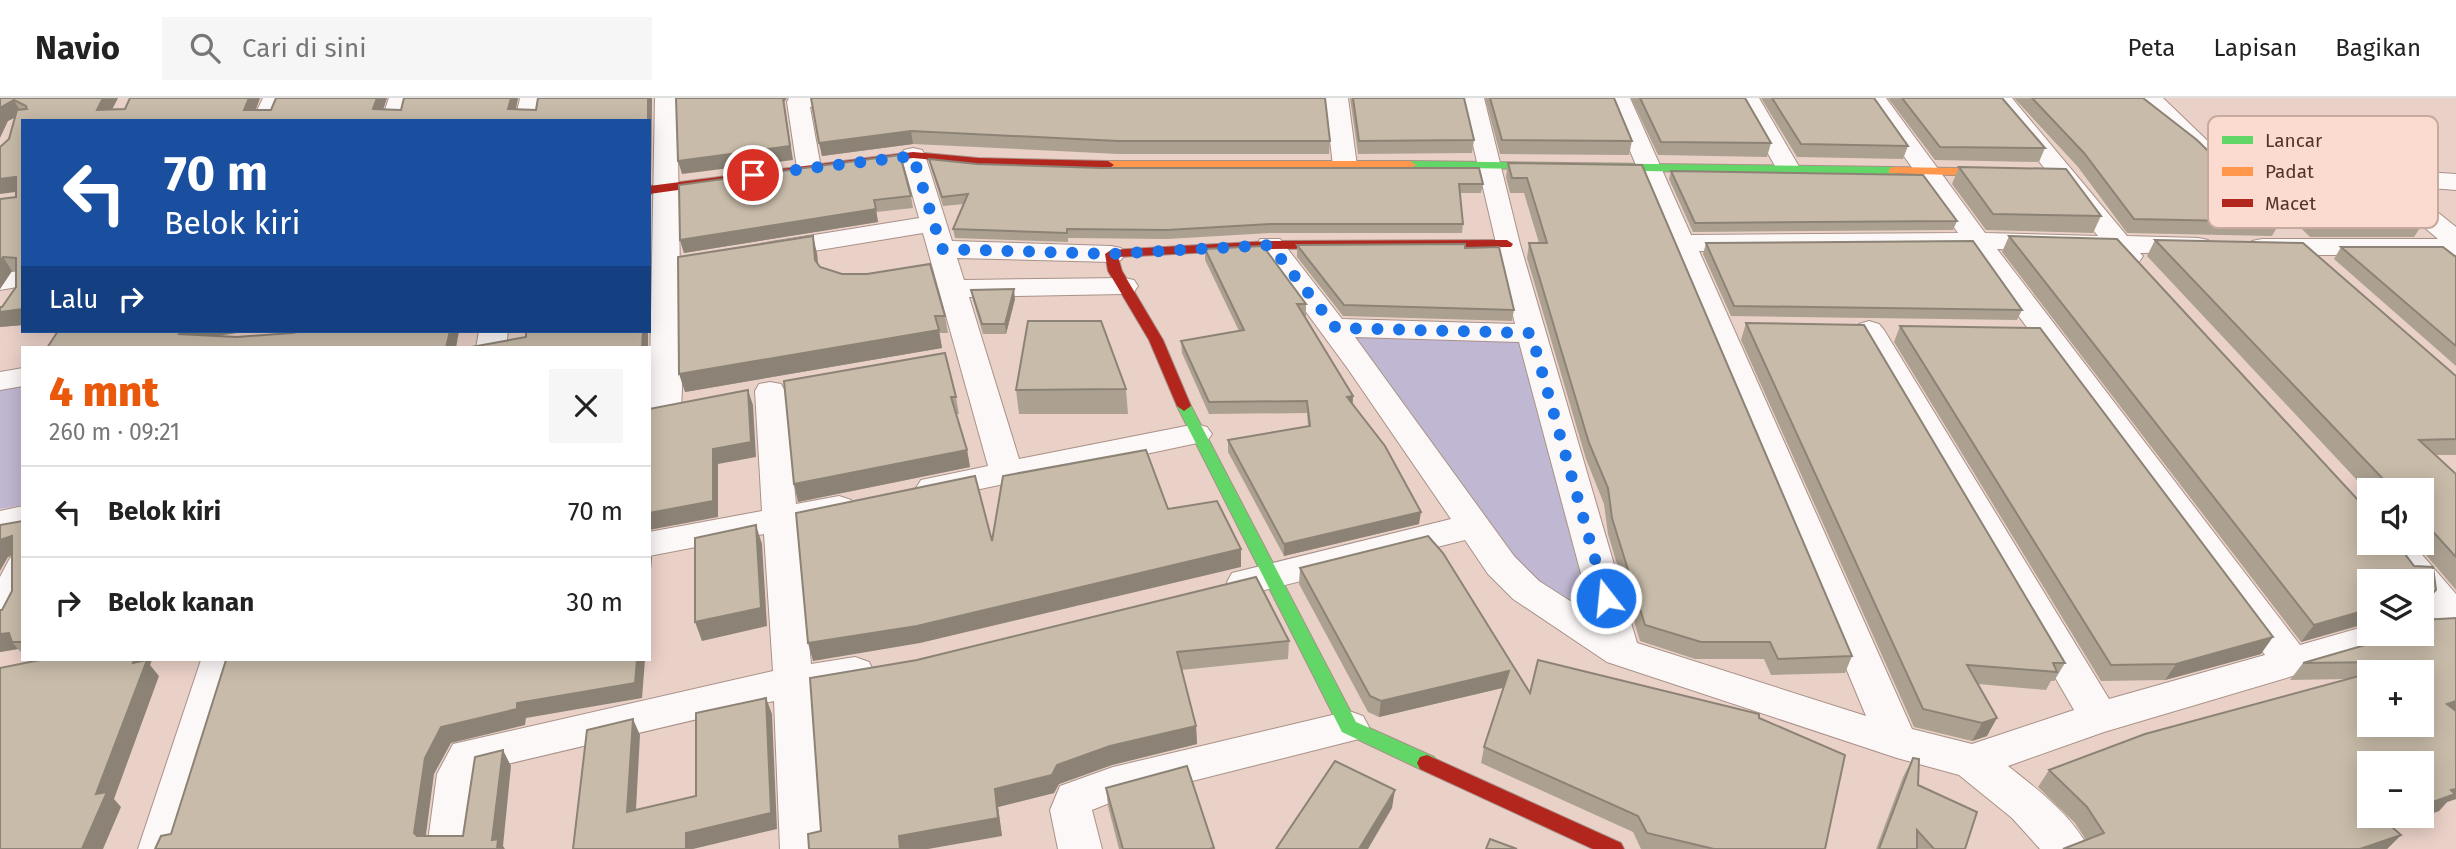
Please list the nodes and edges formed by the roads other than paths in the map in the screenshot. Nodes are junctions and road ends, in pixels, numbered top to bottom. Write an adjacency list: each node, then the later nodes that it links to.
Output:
1 (274, 98): 15 (street)
2 (400, 98): 16 (street)
3 (531, 98): 17 (street)
4 (666, 98): 29 (street)
5 (832, 98): 14 (street)
6 (1232, 98): 13 (street)
7 (1473, 98): 20 (street)
8 (1619, 98): 23 (street)
9 (1748, 98): 24 (street)
10 (1874, 98): 25 (street)
11 (2000, 98): 26 (street)
12 (2150, 98): 18 (street)
13 (1337, 99): 21 (street)
14 (797, 100): 22 (street)
15 (265, 119)
16 (394, 119)
17 (527, 119)
18 (2208, 155)
19 (913, 156): 21 (street); 22 (street); 42 (street)
20 (1489, 165): 21 (street); 23 (street); 35 (street)
21 (1345, 166)
22 (809, 167): 29 (street)
23 (1650, 170): 24 (street); 34 (street)
24 (1789, 170): 25 (street)
25 (1925, 170): 26 (street); 33 (street)
26 (2044, 174): 36 (street)
27 (2438, 181): 28 (street)
28 (2456, 182)
29 (660, 188): 54 (street)
30 (2438, 225): 32 (street)
31 (2281, 228): 39 (street)
32 (2456, 240)
33 (1977, 241): 34 (street); 36 (street); 49 (street)
34 (1679, 243): 76 (street)
35 (1507, 244): 37 (street); 50 (street)
36 (2118, 244): 39 (street); 43 (street)
37 (1270, 245): 41 (street); 46 (street)
38 (2456, 247): 39 (street)
39 (2302, 248): 44 (street)
40 (750, 253): 42 (street)
41 (1111, 254): 42 (street); 45 (street)
42 (940, 260): 45 (street); 56 (street)
43 (2146, 274)
44 (2333, 275)
45 (1124, 286): 55 (street)
46 (1336, 328): 50 (street); 60 (street)
47 (1870, 330): 74 (street)
48 (2002, 331): 49 (street)
49 (2043, 332): 71 (street)
50 (1531, 333): 69 (street)
51 (21, 377): 52 (street)
52 (0, 381)
53 (770, 391): 58 (street)
54 (669, 408)
55 (1196, 434): 56 (street); 64 (street)
56 (1007, 473): 58 (street)
57 (21, 518): 59 (street)
58 (779, 520): 61 (street); 73 (street)
59 (0, 523)
60 (1474, 526): 64 (street); 69 (street)
61 (651, 544)
62 (2398, 555): 67 (street)
63 (21, 571): 66 (street)
64 (1273, 575): 65 (street); 75 (street)
65 (1205, 592)
66 (0, 614)
67 (2444, 619)
68 (2357, 643): 71 (street)
69 (1621, 652): 76 (street)
70 (220, 661): 78 (street)
71 (2291, 661): 74 (street)
72 (885, 667): 73 (street)
73 (793, 682): 79 (street); 80 (street)
74 (2099, 718): 77 (street)
75 (1349, 727): 81 (street); 82 (street)
76 (1897, 742): 77 (street)
77 (1972, 761): 83 (street)
78 (160, 849)
79 (449, 849)
80 (802, 849)
81 (1080, 849)
82 (1614, 849)
83 (2067, 849)

